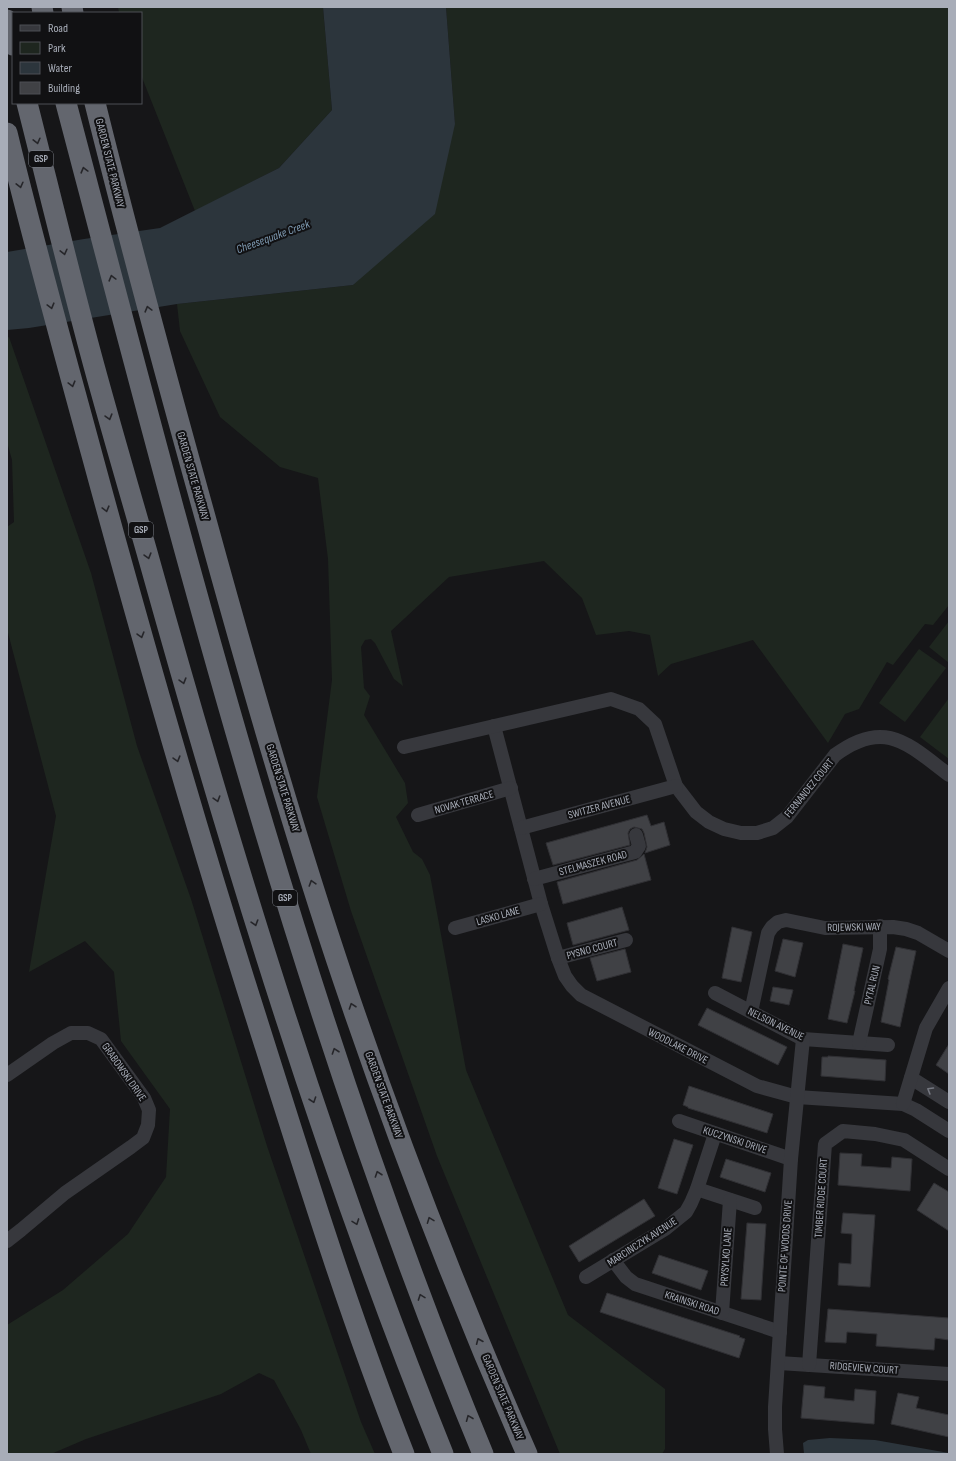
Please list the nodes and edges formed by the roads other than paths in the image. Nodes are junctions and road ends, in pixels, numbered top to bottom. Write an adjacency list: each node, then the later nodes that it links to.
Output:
1 (7, 20): 2 (highway)
2 (12, 41)
3 (27, 104): 50 (highway, GSP, one-way to 50)
4 (66, 104): 51 (highway, GSP, one-way to 4)
5 (95, 104): 52 (highway, GARDEN STATE PARKWAY / GSP, one-way to 5)
6 (7, 133): 49 (highway, GSP, one-way to 49)
7 (494, 726): 8 (street, FERNANDEZ COURT); 10 (street, FERNANDEZ COURT); 11 (street, WOODLAKE DRIVE)
8 (404, 747)
9 (949, 775): 10 (street, FERNANDEZ COURT)
10 (676, 786): 13 (street, SWITZER AVENUE)
11 (511, 788): 12 (street, NOVAK TERRACE); 13 (street, WOODLAKE DRIVE)
12 (418, 815)
13 (521, 828): 15 (street, WOODLAKE DRIVE)
14 (636, 836): 15 (street, STELMASZEK ROAD)
15 (534, 879): 16 (street, WOODLAKE DRIVE)
16 (541, 904): 18 (street, LASKO LANE); 21 (street, WOODLAKE DRIVE)
17 (880, 926): 20 (street, ROJEWSKI WAY); 24 (street, ROJEWSKI WAY); 26 (street, PYTAL RUN)
18 (455, 928)
19 (626, 940): 21 (street, PYSNO COURT)
20 (949, 951)
21 (558, 958): 30 (street, WOODLAKE DRIVE)
22 (949, 988): 29 (street)
23 (715, 993): 24 (street, NELSON AVENUE)
24 (751, 1012): 25 (street, NELSON AVENUE)
25 (803, 1039): 26 (street, NELSON AVENUE); 30 (street, POINTE OF WOODS DRIVE)
26 (859, 1043): 27 (street, NELSON AVENUE)
27 (888, 1045)
28 (7, 1075): 41 (street, GRABOWSKI DRIVE)
29 (911, 1078): 31 (street, one-way to 29); 32 (street)
30 (797, 1097): 32 (street, WOODLAKE DRIVE); 36 (street, POINTE OF WOODS DRIVE)
31 (949, 1102)
32 (903, 1104): 34 (street, WOODLAKE DRIVE)
33 (679, 1122): 35 (street, KUCZYNSKI DRIVE)
34 (949, 1130)
35 (715, 1134): 36 (street, KUCZYNSKI DRIVE); 38 (street, MARCINCZYK AVENUE)
36 (791, 1159): 45 (street, POINTE OF WOODS DRIVE)
37 (949, 1169): 47 (street, TIMBER RIDGE COURT)
38 (697, 1189): 39 (street); 42 (street, MARCINCZYK AVENUE)
39 (730, 1200): 40 (street); 44 (street, PRYSYLKO LANE)
40 (756, 1208)
41 (7, 1240)
42 (613, 1260): 43 (street, MARCINCZYK AVENUE); 44 (street, KRAINSKI ROAD)
43 (586, 1277)
44 (722, 1313): 45 (street, KRAINSKI ROAD)
45 (780, 1332): 46 (street, POINTE OF WOODS DRIVE)
46 (779, 1363): 47 (street, RIDGEVIEW COURT); 53 (street, POINTE OF WOODS DRIVE)
47 (809, 1365): 48 (street, RIDGEVIEW COURT)
48 (949, 1374)
49 (404, 1454)
50 (443, 1454)
51 (483, 1454)
52 (527, 1454)
53 (777, 1454)

